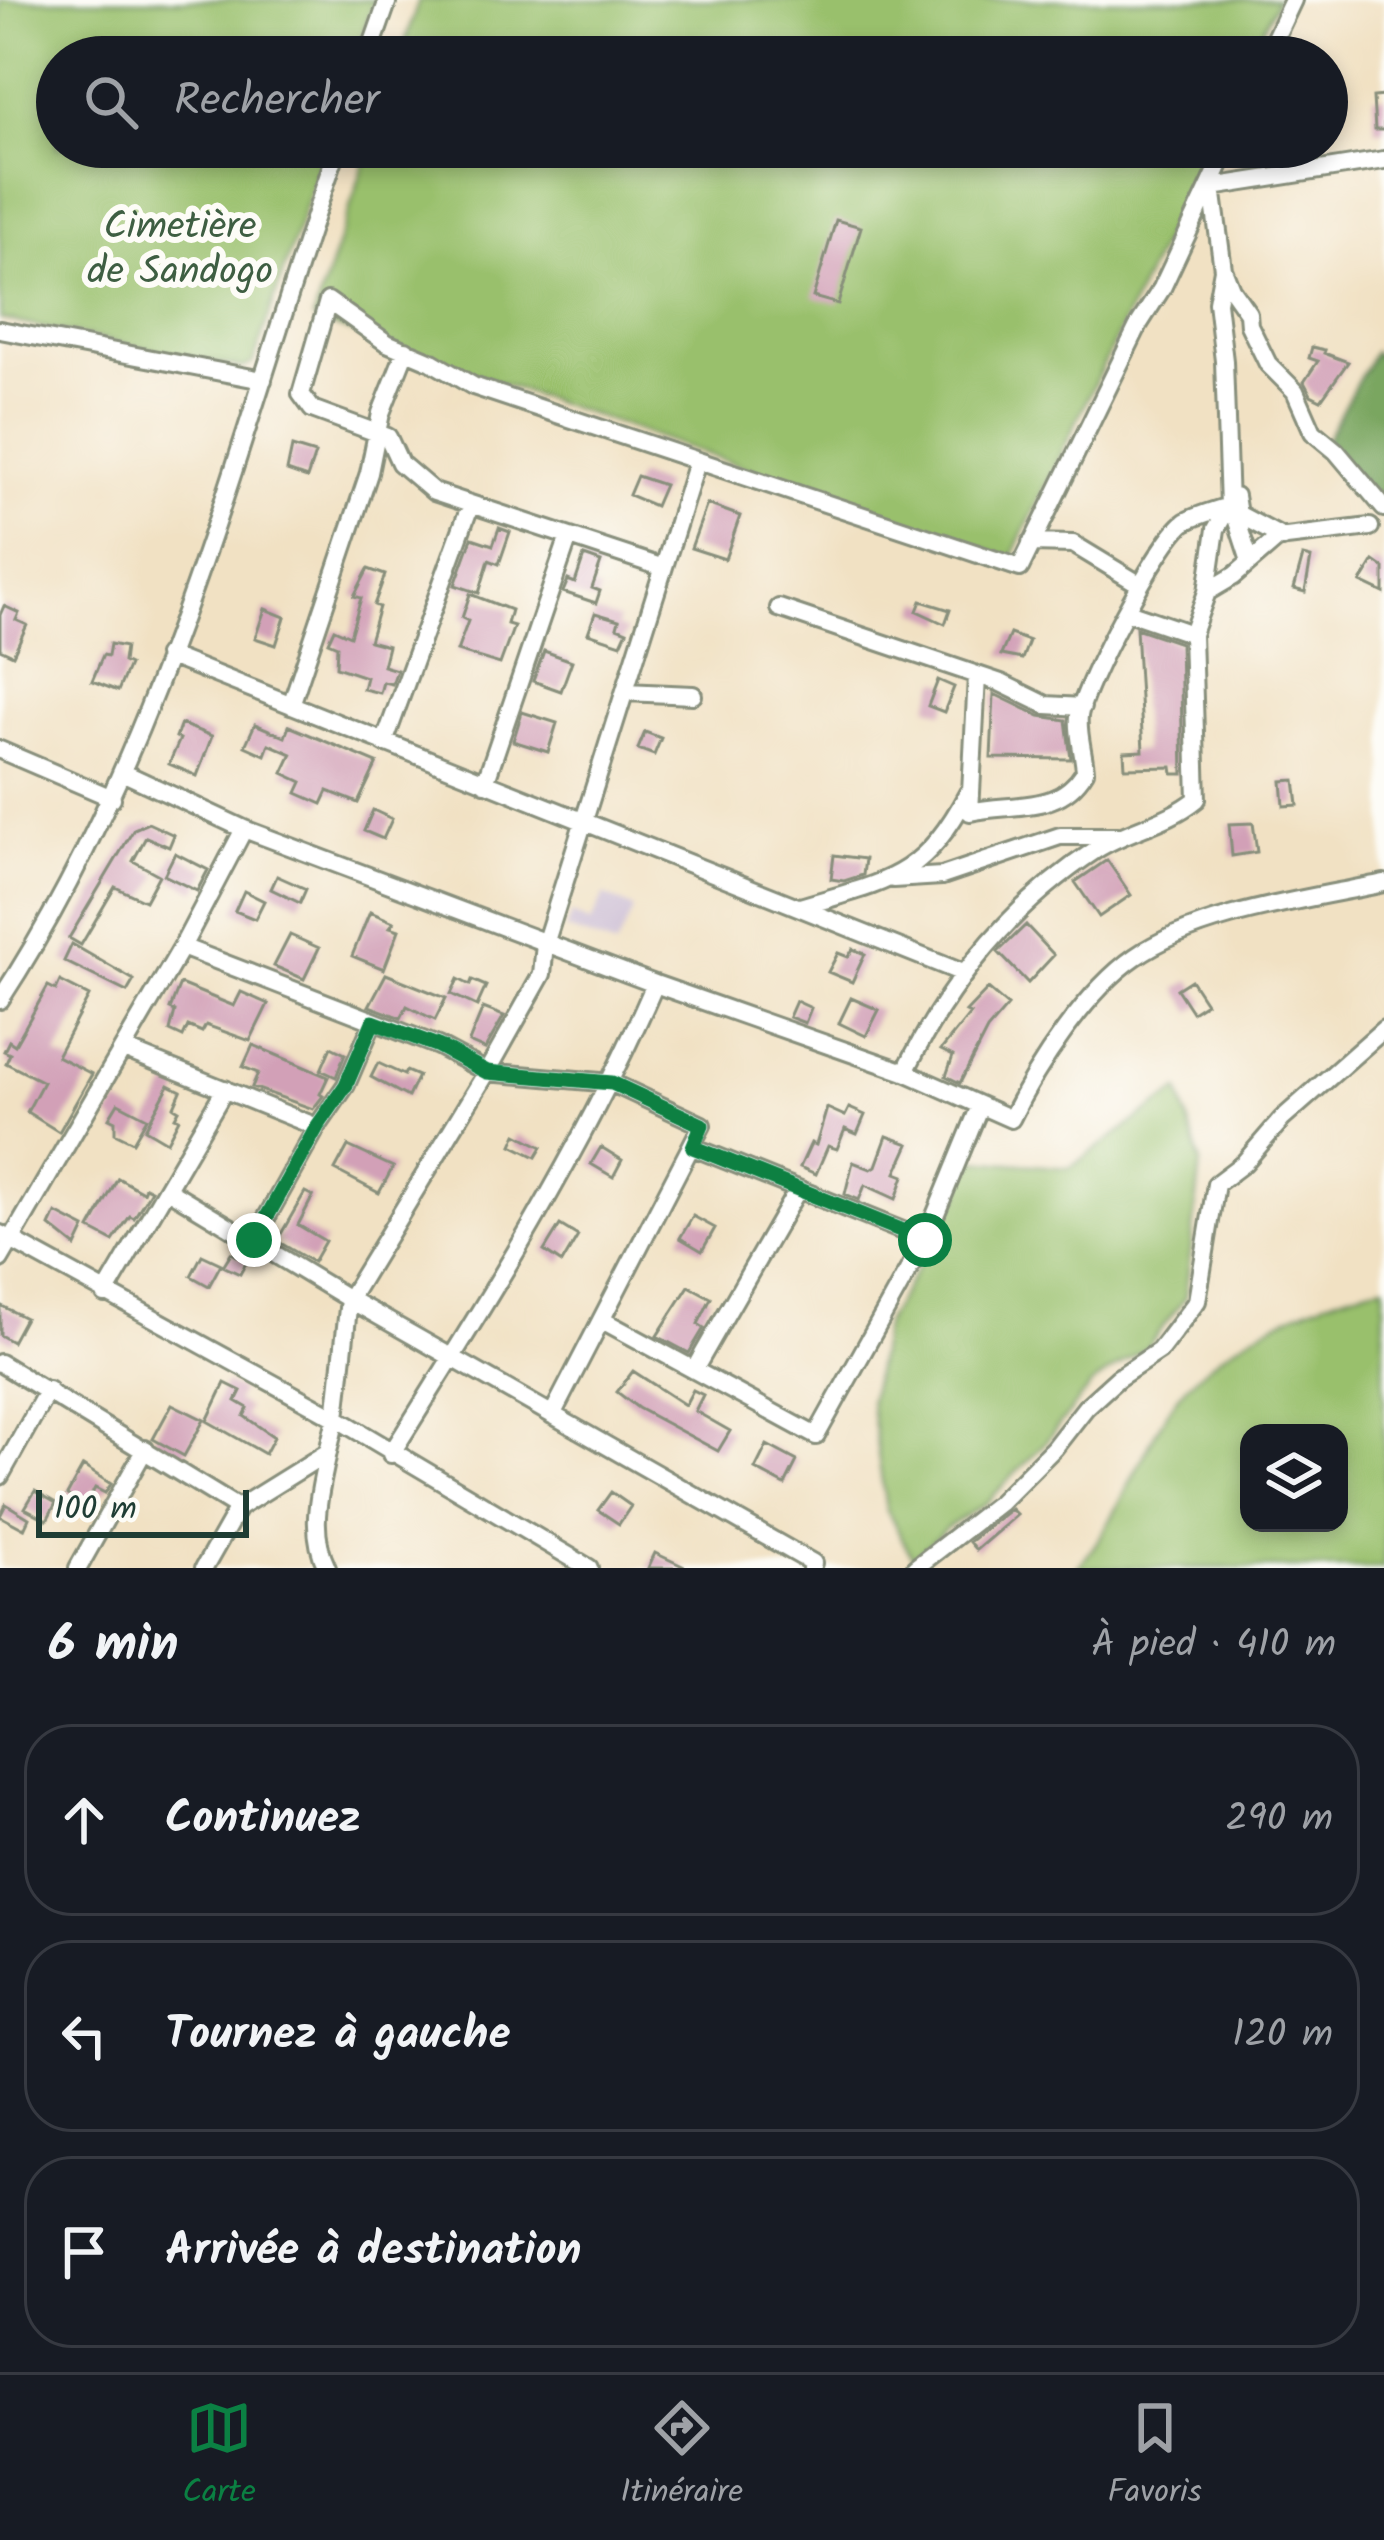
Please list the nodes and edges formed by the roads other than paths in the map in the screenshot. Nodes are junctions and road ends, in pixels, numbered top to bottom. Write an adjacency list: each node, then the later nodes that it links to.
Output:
1 (388, 0): 3 (street)
2 (1293, 0): 4 (street)
3 (375, 36)
4 (1276, 36)
5 (1384, 160): 6 (street)
6 (1348, 166)
7 (331, 168): 14 (street)
8 (1219, 168): 10 (street)
9 (1333, 168): 10 (street)
10 (1211, 187): 11 (street); 23 (street)
11 (1223, 269): 18 (street); 19 (street)
12 (0, 330): 14 (street)
13 (406, 350): 15 (street); 15 (street); 16 (street)
14 (263, 380): 31 (street)
15 (376, 430): 17 (street); 35 (street)
16 (697, 462): 23 (street); 25 (street)
17 (470, 506): 22 (street); 37 (street)
18 (1384, 508)
19 (1232, 510): 21 (street); 24 (street); 26 (street); 27 (street)
20 (1370, 527): 21 (street)
21 (1282, 538): 24 (street)
22 (568, 539): 25 (street); 40 (street)
23 (1031, 543): 26 (street)
24 (1250, 562): 27 (street)
25 (661, 567): 33 (street)
26 (1139, 584): 29 (street)
27 (1207, 592): 30 (street)
28 (779, 608): 32 (street)
29 (1128, 612): 30 (street); 36 (street)
30 (1192, 634): 45 (street)
31 (167, 655): 35 (street); 39 (street)
32 (977, 676): 36 (street); 41 (street)
33 (625, 692): 34 (street); 43 (street)
34 (693, 695)
35 (291, 705): 37 (street)
36 (1082, 707): 41 (street)
37 (385, 743): 40 (street)
38 (0, 750): 42 (street)
39 (124, 773): 42 (street); 44 (street)
40 (484, 783): 43 (street)
41 (972, 785): 46 (street)
42 (112, 798): 53 (street)
43 (584, 825): 48 (street); 49 (street)
44 (244, 829): 49 (street); 50 (street)
45 (1125, 836): 46 (street); 51 (street)
46 (893, 879): 48 (street)
47 (1384, 883): 61 (street)
48 (799, 907): 51 (street)
49 (544, 944): 52 (street); 57 (street)
50 (182, 947): 54 (street); 56 (street)
51 (963, 973): 58 (street)
52 (656, 984): 58 (street); 59 (street)
53 (0, 1000)
54 (373, 1022): 57 (street); 62 (street)
55 (1384, 1029): 89 (street)
56 (124, 1048): 60 (street); 66 (street)
57 (487, 1072): 59 (street); 71 (street)
58 (905, 1072): 61 (street)
59 (612, 1083): 63 (street); 73 (street)
60 (225, 1090): 62 (street); 64 (street)
61 (980, 1106): 68 (street)
62 (317, 1127): 67 (street)
63 (693, 1147): 65 (street); 72 (street)
64 (167, 1189): 67 (street); 70 (street)
65 (797, 1191): 68 (street); 75 (street)
66 (5, 1237): 69 (street); 70 (street)
67 (254, 1240): 71 (street)
68 (925, 1240): 75 (street)
69 (0, 1259)
70 (105, 1294): 78 (street)
71 (349, 1299): 73 (street); 78 (street)
72 (602, 1320): 75 (street); 77 (street)
73 (453, 1357): 77 (street); 81 (street)
74 (0, 1363): 76 (street)
75 (694, 1370)
76 (48, 1390): 79 (street); 82 (street)
77 (552, 1415): 88 (street)
78 (336, 1418): 80 (street); 81 (street)
79 (145, 1449): 83 (street); 84 (street)
80 (328, 1452): 83 (street); 86 (street)
81 (392, 1454): 87 (street)
82 (0, 1476)
83 (238, 1508): 85 (street)
84 (78, 1568)
85 (204, 1568)
86 (327, 1568)
87 (589, 1568)
88 (811, 1568)
89 (915, 1568)

